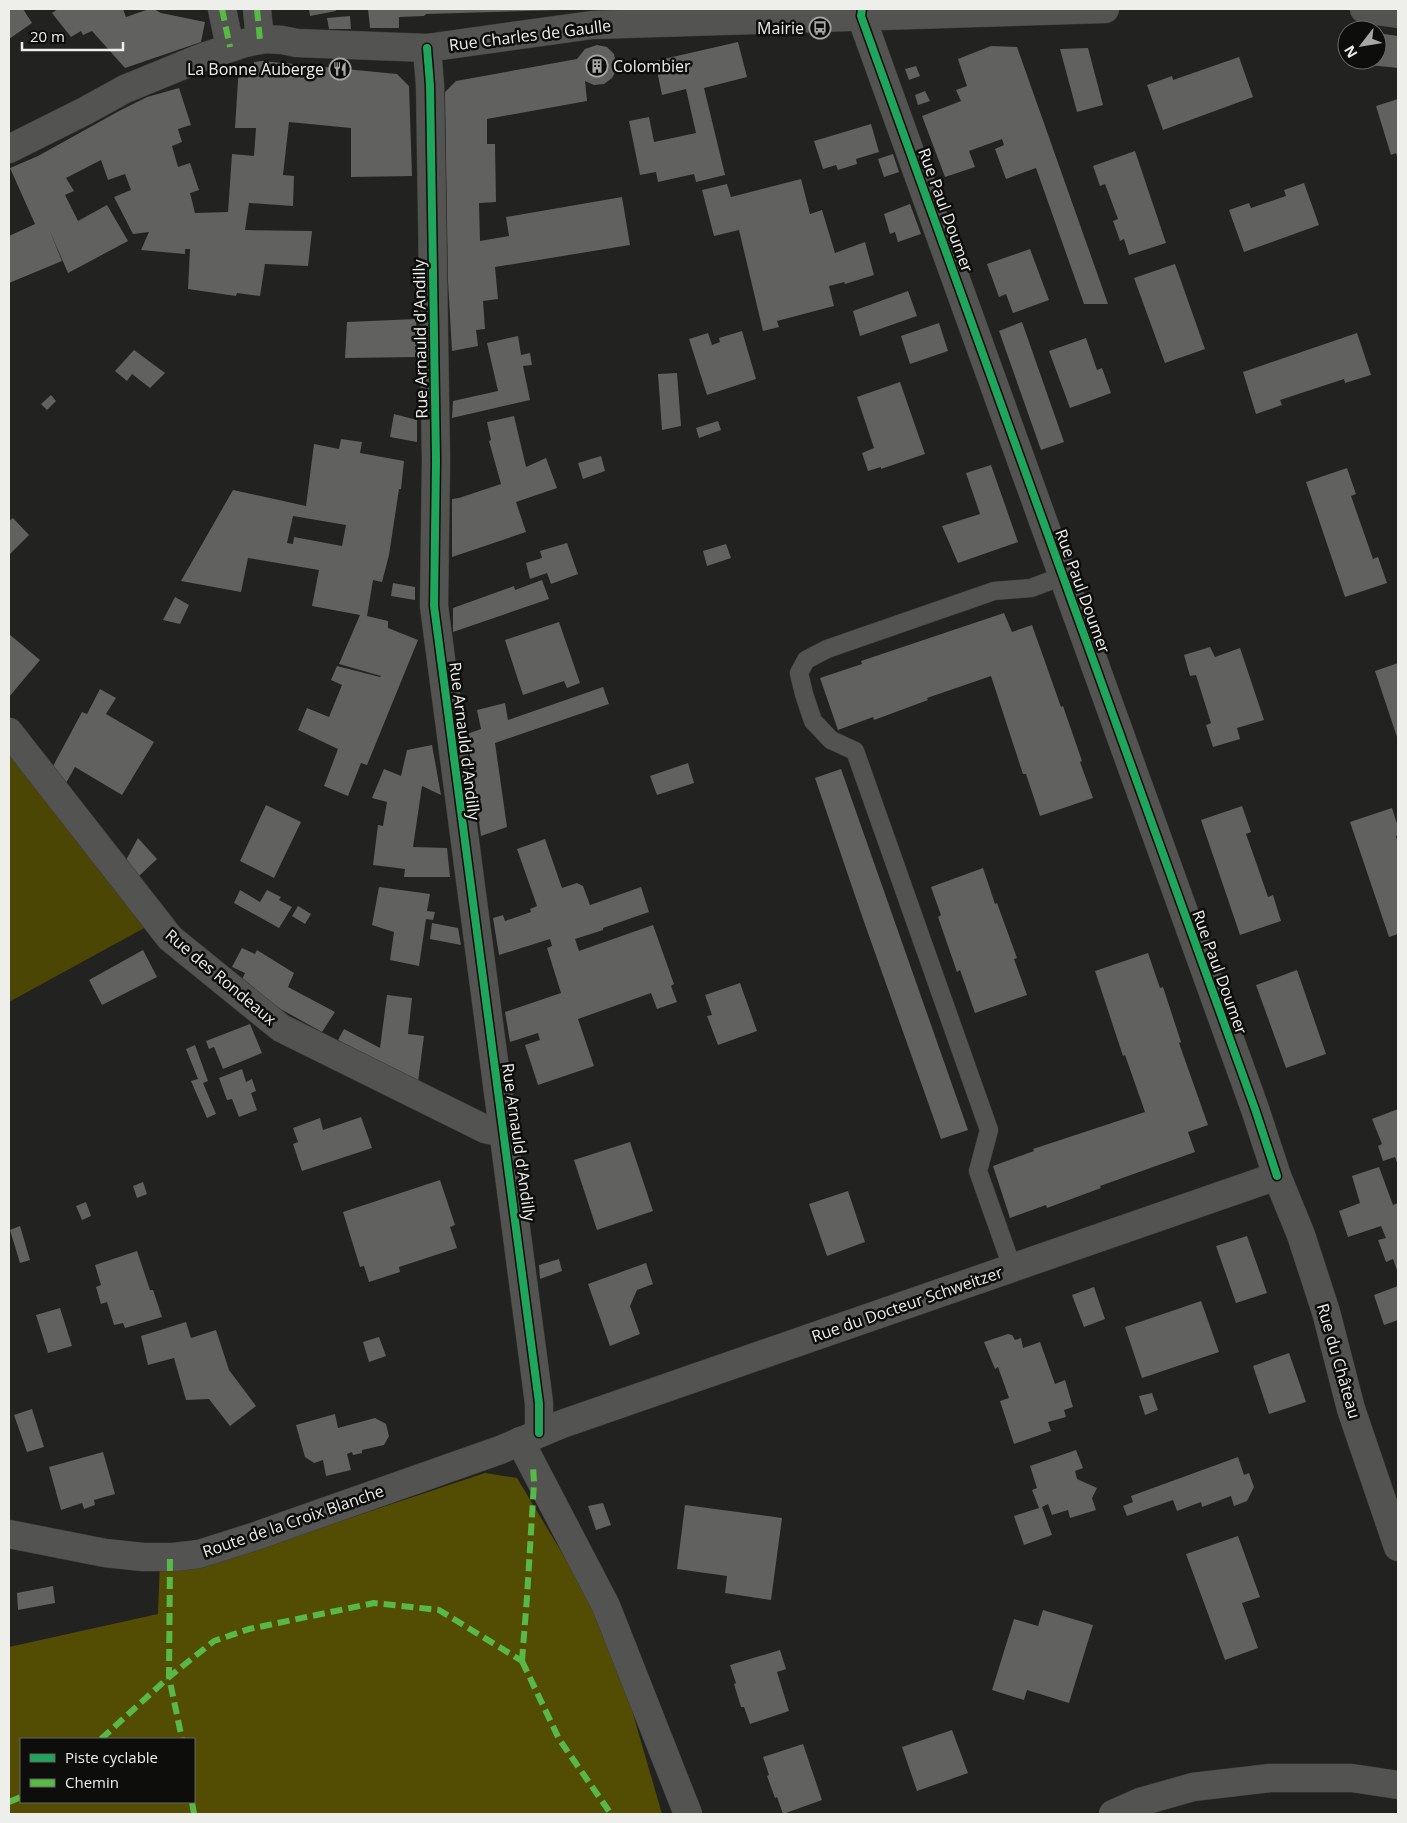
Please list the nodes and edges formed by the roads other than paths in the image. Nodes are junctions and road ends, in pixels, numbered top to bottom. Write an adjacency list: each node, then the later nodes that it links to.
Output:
1 (222, 9): 8 (street)
2 (257, 9): 7 (street)
3 (1105, 9): 5 (street, Rue Charles de Gaulle)
4 (1364, 9): 6 (street)
5 (862, 12): 9 (street, Rue Charles de Gaulle); 11 (street, Rue Paul Doumer)
6 (1398, 14)
7 (260, 40): 8 (street, Rue Charles de Gaulle); 9 (street, Rue Charles de Gaulle)
8 (230, 48): 10 (street, Rue Charles de Gaulle)
9 (427, 48): 13 (street, Rue Arnauld d'Andilly)
10 (9, 149)
11 (1063, 576): 14 (street, Rue Paul Doumer); 15 (lane)
12 (9, 732): 13 (street, Rue des Rondeaux)
13 (504, 1133): 16 (street, Rue Arnauld d'Andilly)
14 (1277, 1176): 15 (street, Rue du Docteur Schweitzer); 18 (street, Rue du Château)
15 (1012, 1267): 16 (street, Rue du Docteur Schweitzer)
16 (529, 1437): 17 (street, Route de la Croix Blanche); 20 (street)
17 (9, 1534)
18 (1398, 1547)
19 (1398, 1785): 21 (street)
20 (688, 1814)
21 (1113, 1814)

